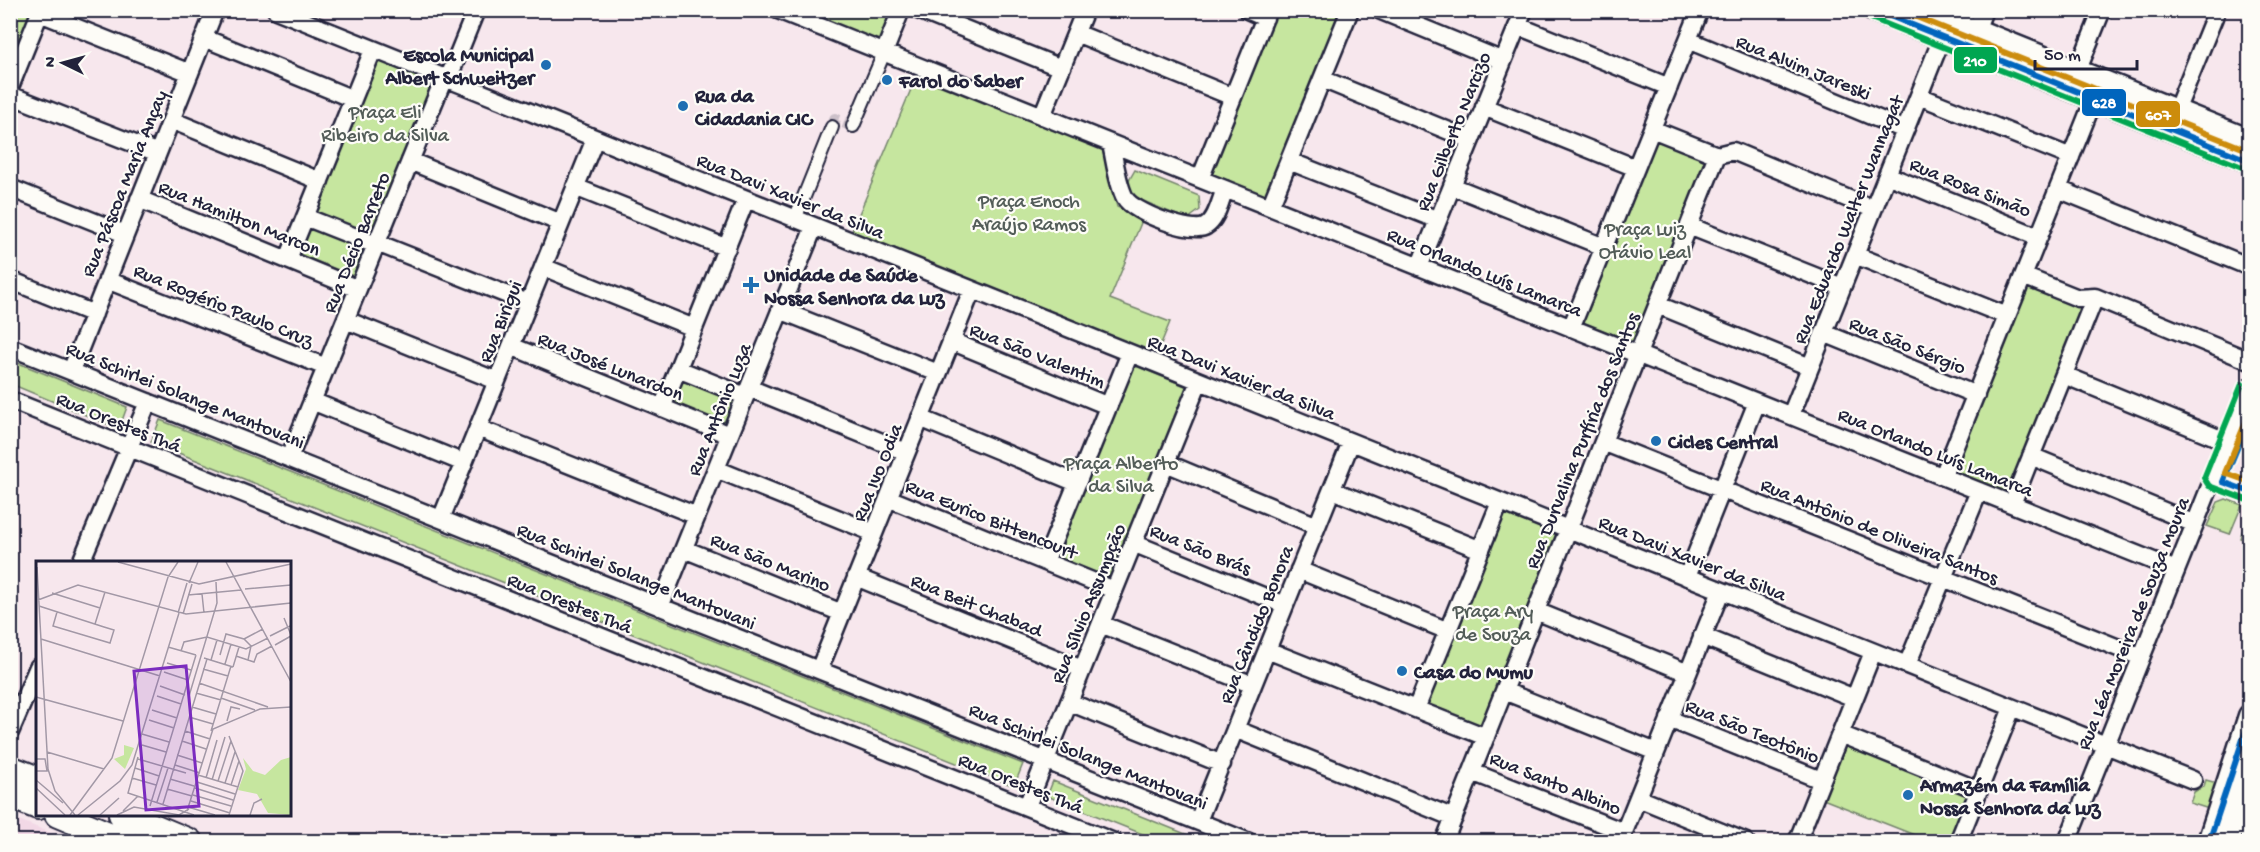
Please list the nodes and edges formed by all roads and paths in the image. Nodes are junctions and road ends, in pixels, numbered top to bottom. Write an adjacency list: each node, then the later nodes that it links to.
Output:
1 (215, 10): 23 (street, Rua Páscoa Maria Ançay)
2 (276, 10): 18 (street, Rua Davi Xavier da Silva)
3 (476, 10): 32 (street, Rua Décio Barreto)
4 (778, 10): 19 (street, Rua Orlando Luís Lamarca)
5 (901, 10): 27 (street)
6 (918, 10): 29 (street)
7 (1084, 10): 22 (street)
8 (1247, 10): 17 (street)
9 (1350, 10): 33 (street)
10 (1379, 10): 28 (street)
11 (1700, 10): 25 (street)
12 (1874, 10): 24 (main road)
13 (1925, 10): 21 (main road)
14 (2102, 10): 31 (street)
15 (2217, 10): 42 (street)
16 (41, 12): 30 (street); 34 (street)
17 (1267, 14): 38 (street)
18 (298, 15): 26 (street, Rua Davi Xavier da Silva)
19 (820, 18): 27 (street, Rua Orlando Luís Lamarca)
20 (1521, 18): 28 (street, Rua Gilberto Narcizo); 35 (street)
21 (1980, 21): 31 (main road)
22 (1076, 33): 29 (street); 38 (street)
23 (204, 38): 30 (street, Rua Páscoa Maria Ançay); 39 (street)
24 (1942, 38): 37 (street, Rua Eduardo Walter Wannagat); 40 (main road)
25 (1688, 40): 35 (street); 48 (street, Rua Alvim Jareski)
26 (373, 50): 32 (street, Rua Davi Xavier da Silva); 39 (street)
27 (884, 53): 43 (street, Rua Orlando Luís Lamarca); 45 (street)
28 (1503, 61): 41 (street, Rua Gilberto Narcizo)
29 (1061, 69): 43 (street)
30 (190, 72): 44 (street, Rua Páscoa Maria Ançay)
31 (2077, 72): 42 (main road)
32 (444, 78): 49 (street, Rua Davi Xavier da Silva); 57 (street, Rua Décio Barreto)
33 (1322, 79): 50 (street); 56 (street)
34 (10, 87)
35 (1669, 87): 47 (street)
36 (10, 95): 53 (street)
37 (1918, 96): 48 (street, Rua Eduardo Walter Wannagat); 55 (street)
38 (1233, 97): 61 (street)
39 (353, 99): 62 (street)
40 (2094, 99): 55 (street); 58 (main road)
41 (1485, 107): 50 (street, Rua Gilberto Narcizo); 59 (street)
42 (2176, 111): 51 (main road)
43 (1042, 116): 52 (street, Rua Orlando Luís Lamarca)
44 (171, 120): 53 (street, Rua Páscoa Maria Ançay); 62 (street)
45 (853, 126)
46 (832, 127): 73 (street)
47 (1652, 129): 54 (street); 59 (street)
48 (1905, 130): 60 (street, Rua Eduardo Walter Wannagat)
49 (595, 139): 64 (street, Rua Birigui); 69 (street, Rua Davi Xavier da Silva)
50 (1471, 140): 63 (street, Rua Gilberto Narcizo)
51 (2250, 141)
52 (1111, 144): 61 (street, Rua Orlando Luís Lamarca); 66 (street)
53 (158, 153): 68 (street, Rua Páscoa Maria Ançay)
54 (1717, 155): 71 (street); 77 (street, Rua Durvalina Purfíria dos Santos)
55 (2071, 157): 67 (street)
56 (1289, 160): 70 (street); 74 (street)
57 (410, 161): 75 (street); 80 (street, Rua Décio Barreto)
58 (2250, 161)
59 (1636, 168): 81 (street)
60 (1887, 175): 71 (street, Rua Eduardo Walter Wannagat); 79 (street, Rua Rosa Simão)
61 (1200, 179): 66 (street, Rua Orlando Luís Lamarca)
62 (320, 181): 72 (street)
63 (1452, 186): 74 (street, Rua Gilberto Narcizo); 81 (street)
64 (575, 187): 75 (street, Rua Birigui); 82 (street)
65 (10, 188): 78 (street)
66 (1225, 189): 70 (street, Rua Orlando Luís Lamarca)
67 (2058, 189): 79 (street); 87 (street)
68 (140, 199): 78 (street, Rua Páscoa Maria Ançay); 84 (street, Rua Hamilton Marcon)
69 (746, 200): 73 (street, Rua Davi Xavier da Silva); 82 (street)
70 (1270, 207): 86 (street, Rua Orlando Luís Lamarca)
71 (1873, 209): 83 (street, Rua Eduardo Walter Wannagat)
72 (305, 217): 80 (street); 84 (street)
73 (795, 219): 76 (street, Rua Davi Xavier da Silva)
74 (1438, 220): 86 (street, Rua Gilberto Narcizo)
75 (561, 223): 85 (street, Rua Birigui)
76 (814, 226): 93 (street, Rua Davi Xavier da Silva); 97 (street, Rua Antônio Luza)
77 (1689, 226): 91 (street); 96 (street, Rua Durvalina Purfíria dos Santos)
78 (125, 234): 90 (street, Rua Páscoa Maria Ançay)
79 (2039, 237): 88 (street)
80 (376, 244): 92 (street, Rua Décio Barreto); 95 (street)
81 (1604, 247): 102 (street)
82 (727, 248): 101 (street)
83 (1855, 255): 91 (street, Rua Eduardo Walter Wannagat); 99 (street)
84 (288, 259): 92 (street, Rua Hamilton Marcon)
85 (543, 267): 95 (street, Rua Birigui); 101 (street)
86 (1419, 267): 102 (street, Rua Orlando Luís Lamarca)
87 (2250, 267)
88 (2023, 276): 94 (street); 99 (street)
89 (10, 280): 98 (street)
90 (107, 280): 98 (street, Rua Páscoa Maria Ançay); 110 (street, Rua Rogério Paulo Cruz)
91 (1842, 287): 103 (street, Rua Eduardo Walter Wannagat)
92 (358, 289): 100 (street, Rua Décio Barreto)
93 (972, 290): 104 (street, Rua Ivo Odia); 107 (street, Rua Davi Xavier da Silva)
94 (2095, 297): 109 (street); 115 (street)
95 (528, 303): 105 (street, Rua Birigui)
96 (1658, 305): 108 (street, Rua Durvalina Purfíria dos Santos); 111 (street)
97 (780, 310): 114 (street); 119 (street, Rua Antônio Luza)
98 (94, 314): 113 (street, Rua Páscoa Maria Ançay)
99 (2007, 316): 120 (street)
100 (346, 320): 110 (street, Rua Décio Barreto); 116 (street)
101 (694, 328): 112 (street)
102 (1571, 328): 108 (street, Rua Orlando Luís Lamarca)
103 (1824, 333): 111 (street, Rua Eduardo Walter Wannagat); 120 (street, Rua São Sérgio)
104 (951, 341): 114 (street, Rua Ivo Odia); 125 (street, Rua São Valentim)
105 (511, 346): 116 (street, Rua Birigui); 126 (street, Rua José Lunardon)
106 (10, 347): 113 (street, Rua Schirlei Solange Mantovani)
107 (1130, 353): 117 (street, Rua Davi Xavier da Silva); 125 (street)
108 (1638, 354): 124 (street, Rua Orlando Luís Lamarca); 132 (street, Rua Durvalina Purfíria dos Santos)
109 (2250, 361)
110 (326, 367): 122 (street, Rua Décio Barreto)
111 (1810, 367): 127 (street, Rua Eduardo Walter Wannagat)
112 (678, 369): 119 (street); 126 (street)
113 (70, 371): 123 (street, Rua Schirlei Solange Mantovani)
114 (938, 373): 128 (street, Rua Ivo Odia)
115 (2064, 375): 133 (street); 136 (street)
116 (497, 381): 129 (street, Rua Birigui)
117 (1199, 381): 131 (street, Rua Davi Xavier da Silva); 139 (street, Rua Sílvio Assumpção)
118 (2250, 387): 133 (street, Rua Léa Moreira de Souza Moura)
119 (747, 392): 130 (street, Rua Antônio Luza); 135 (street)
120 (1976, 394): 141 (street)
121 (10, 400): 134 (street, Rua Orestes Thá)
122 (312, 401): 137 (street, Rua Décio Barreto); 138 (street)
123 (148, 402): 134 (street); 137 (street, Rua Schirlei Solange Mantovani)
124 (1757, 402): 127 (street, Rua Orlando Luís Lamarca); 143 (street)
125 (1108, 406): 142 (street)
126 (662, 408): 130 (street, Rua José Lunardon)
127 (1791, 416): 141 (street, Rua Orlando Luís Lamarca)
128 (920, 418): 135 (street, Rua Ivo Odia); 142 (street)
129 (478, 428): 138 (street, Rua Birigui); 149 (street)
130 (729, 435): 140 (street, Rua Antônio Luza)
131 (1351, 442): 144 (street, Rua Cândido Bonora); 147 (street, Rua Davi Xavier da Silva)
132 (1603, 442): 143 (street, Rua Antônio de Oliveira Santos); 153 (street, Rua Durvalina Purfíria dos Santos)
133 (2228, 442): 151 (street, Rua Léa Moreira de Souza Moura)
134 (128, 448): 158 (street); 208 (street, Rua Orestes Thá)
135 (906, 452): 146 (street, Rua Ivo Odia)
136 (2031, 456): 148 (street); 151 (street)
137 (289, 458): 150 (street, Rua Schirlei Solange Mantovani)
138 (464, 463): 150 (street, Rua Birigui)
139 (1166, 463): 152 (street); 155 (street, Rua Sílvio Assumpção)
140 (716, 469): 149 (street, Rua Antônio Luza); 154 (street)
141 (1943, 476): 145 (street, Rua Orlando Luís Lamarca)
142 (1077, 483): 159 (street)
143 (1722, 489): 163 (street); 164 (street, Rua Antônio de Oliveira Santos)
144 (1332, 490): 152 (street, Rua Cândido Bonora); 157 (street)
145 (1978, 490): 148 (street, Rua Orlando Luís Lamarca); 164 (street)
146 (888, 498): 154 (street, Rua Ivo Odia); 159 (street, Rua Eurico Bittencourt)
147 (1500, 502): 153 (street, Rua Davi Xavier da Silva); 157 (street)
148 (2012, 504): 161 (street, Rua Orlando Luís Lamarca)
149 (697, 516): 156 (street, Rua Antônio Luza)
150 (441, 519): 168 (street, Rua Schirlei Solange Mantovani)
151 (2195, 524): 161 (street, Rua Léa Moreira de Souza Moura)
152 (1317, 526): 160 (street, Rua Cândido Bonora)
153 (1568, 530): 163 (street, Rua Davi Xavier da Silva); 169 (street, Rua Durvalina Purfíria dos Santos)
154 (874, 533): 162 (street, Rua Ivo Odia)
155 (1133, 543): 165 (street, Rua Sílvio Assumpção); 167 (street, Rua São Brás)
156 (684, 549): 168 (street, Rua Antônio Luza); 170 (street, Rua São Marino)
157 (1481, 550): 172 (street)
158 (81, 561)
159 (1046, 562): 165 (street, Rua Eurico Bittencourt)
160 (1299, 570): 167 (street, Rua Cândido Bonora); 172 (street)
161 (2176, 570): 176 (street, Rua Léa Moreira de Souza Moura)
162 (856, 577): 170 (street, Rua Ivo Odia); 178 (street, Rua Beit Chabad)
163 (1687, 577): 166 (street, Rua Davi Xavier da Silva)
164 (1943, 578): 176 (street, Rua Antônio de Oliveira Santos); 177 (street)
165 (1114, 590): 171 (street, Rua Sílvio Assumpção)
166 (1721, 591): 173 (street); 175 (street, Rua Davi Xavier da Silva)
167 (1285, 605): 174 (street, Rua Cândido Bonora)
168 (660, 606): 179 (street, Rua Schirlei Solange Mantovani)
169 (1536, 611): 181 (street); 183 (street, Rua Durvalina Purfíria dos Santos)
170 (842, 613): 179 (street, Rua Ivo Odia)
171 (1101, 624): 178 (street, Rua Sílvio Assumpção); 182 (street)
172 (1448, 631): 187 (street)
173 (1702, 636): 181 (street); 184 (street)
174 (1267, 650): 182 (street, Rua Cândido Bonora); 187 (street)
175 (1873, 652): 177 (street, Rua Davi Xavier da Silva); 184 (street)
176 (2141, 657): 194 (street, Rua Léa Moreira de Souza Moura)
177 (1907, 665): 186 (street, Rua Davi Xavier da Silva)
178 (1082, 669): 185 (street, Rua Sílvio Assumpção)
179 (819, 670): 196 (street, Rua Schirlei Solange Mantovani)
180 (36, 672): 191 (street)
181 (1688, 673): 189 (street)
182 (1253, 685): 190 (street, Rua Cândido Bonora)
183 (1504, 692): 193 (street, Rua Durvalina Purfíria dos Santos); 195 (street)
184 (1854, 698): 192 (street)
185 (1069, 702): 196 (street, Rua Sílvio Assumpção); 197 (street)
186 (2012, 708): 194 (street, Rua Davi Xavier da Silva); 204 (street)
187 (1416, 709): 193 (street)
188 (2250, 716): 213 (main road)
189 (1670, 719): 195 (street); 202 (street, Rua São Teotônio)
190 (1235, 729): 197 (street, Rua Cândido Bonora); 211 (street)
191 (10, 732)
192 (1840, 734): 202 (street); 204 (street)
193 (1486, 737): 199 (street, Rua Durvalina Purfíria dos Santos)
194 (2105, 745): 203 (street, Rua Davi Xavier da Silva); 223 (street, Rua Léa Moreira de Souza Moura)
195 (1656, 752): 206 (street)
196 (1045, 760): 208 (street, Rua Sílvio Assumpção); 212 (street, Rua Schirlei Solange Mantovani)
197 (1221, 764): 212 (street, Rua Cândido Bonora)
198 (10, 769): 201 (main road)
199 (1472, 772): 211 (street, Rua Durvalina Purfíria dos Santos); 214 (street, Rua Santo Albino)
200 (2250, 775): 213 (main road)
201 (36, 779)
202 (1821, 780): 221 (street)
203 (2193, 780)
204 (1978, 790): 222 (street)
205 (10, 795): 207 (main road)
206 (1638, 798): 214 (street); 220 (street)
207 (36, 805)
208 (1027, 806): 217 (street, Rua Orestes Thá)
209 (63, 816): 215 (main road)
210 (127, 816): 216 (main road)
211 (1454, 818): 219 (street, Rua Durvalina Purfíria dos Santos)
212 (1198, 821): 218 (street, Rua Schirlei Solange Mantovani)
213 (2221, 834)
214 (1622, 837)
215 (125, 842)
216 (189, 842)
217 (1114, 842)
218 (1249, 842)
219 (1444, 842)
220 (1746, 842)
221 (1797, 842)
222 (1958, 842)
223 (2067, 842)

